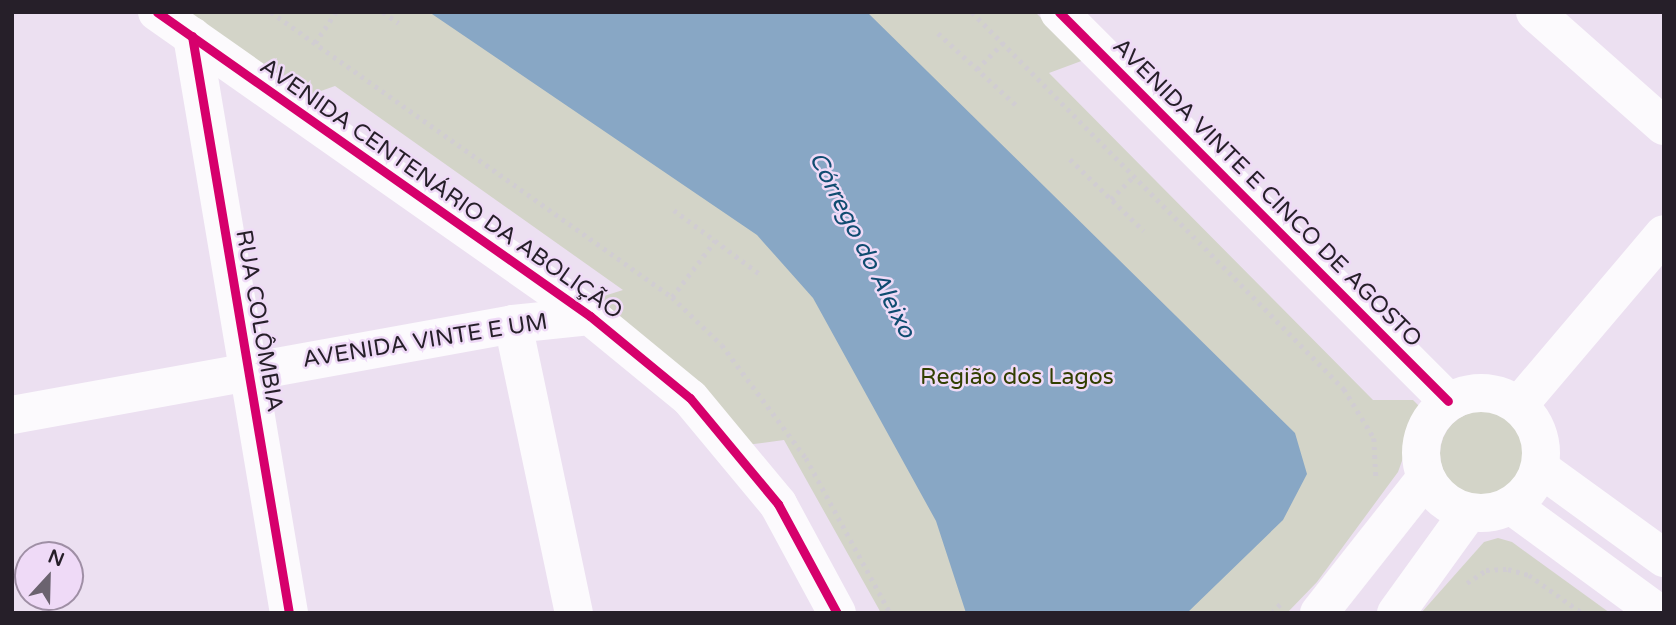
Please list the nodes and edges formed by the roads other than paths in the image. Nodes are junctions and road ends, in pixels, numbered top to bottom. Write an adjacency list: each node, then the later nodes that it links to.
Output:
1 (157, 12): 4 (street, AVENIDA CENTENÁRIO DA ABOLIÇÃO)
2 (1059, 12): 10 (street, AVENIDA VINTE E CINCO DE AGOSTO)
3 (1535, 12): 5 (street)
4 (192, 36): 7 (street, AVENIDA CENTENÁRIO DA ABOLIÇÃO); 9 (street, RUA COLÔMBIA)
5 (1664, 126)
6 (1664, 234): 11 (street)
7 (590, 316): 8 (street, AVENIDA VINTE E UM); 21 (street, AVENIDA CENTENÁRIO DA ABOLIÇÃO)
8 (513, 324): 9 (street, AVENIDA VINTE E UM); 20 (street)
9 (248, 370): 12 (street, AVENIDA VINTE E UM); 19 (street, RUA COLÔMBIA)
10 (1448, 401): 11 (street); 14 (street)
11 (1518, 405): 13 (street)
12 (12, 415)
13 (1540, 468): 15 (street); 17 (street)
14 (1425, 479): 16 (street); 18 (street)
15 (1512, 506): 16 (street); 23 (street)
16 (1468, 513): 22 (street)
17 (1664, 558)
18 (1305, 603)
19 (289, 613)
20 (574, 613)
21 (837, 613)
22 (1396, 613)
23 (1658, 613)

